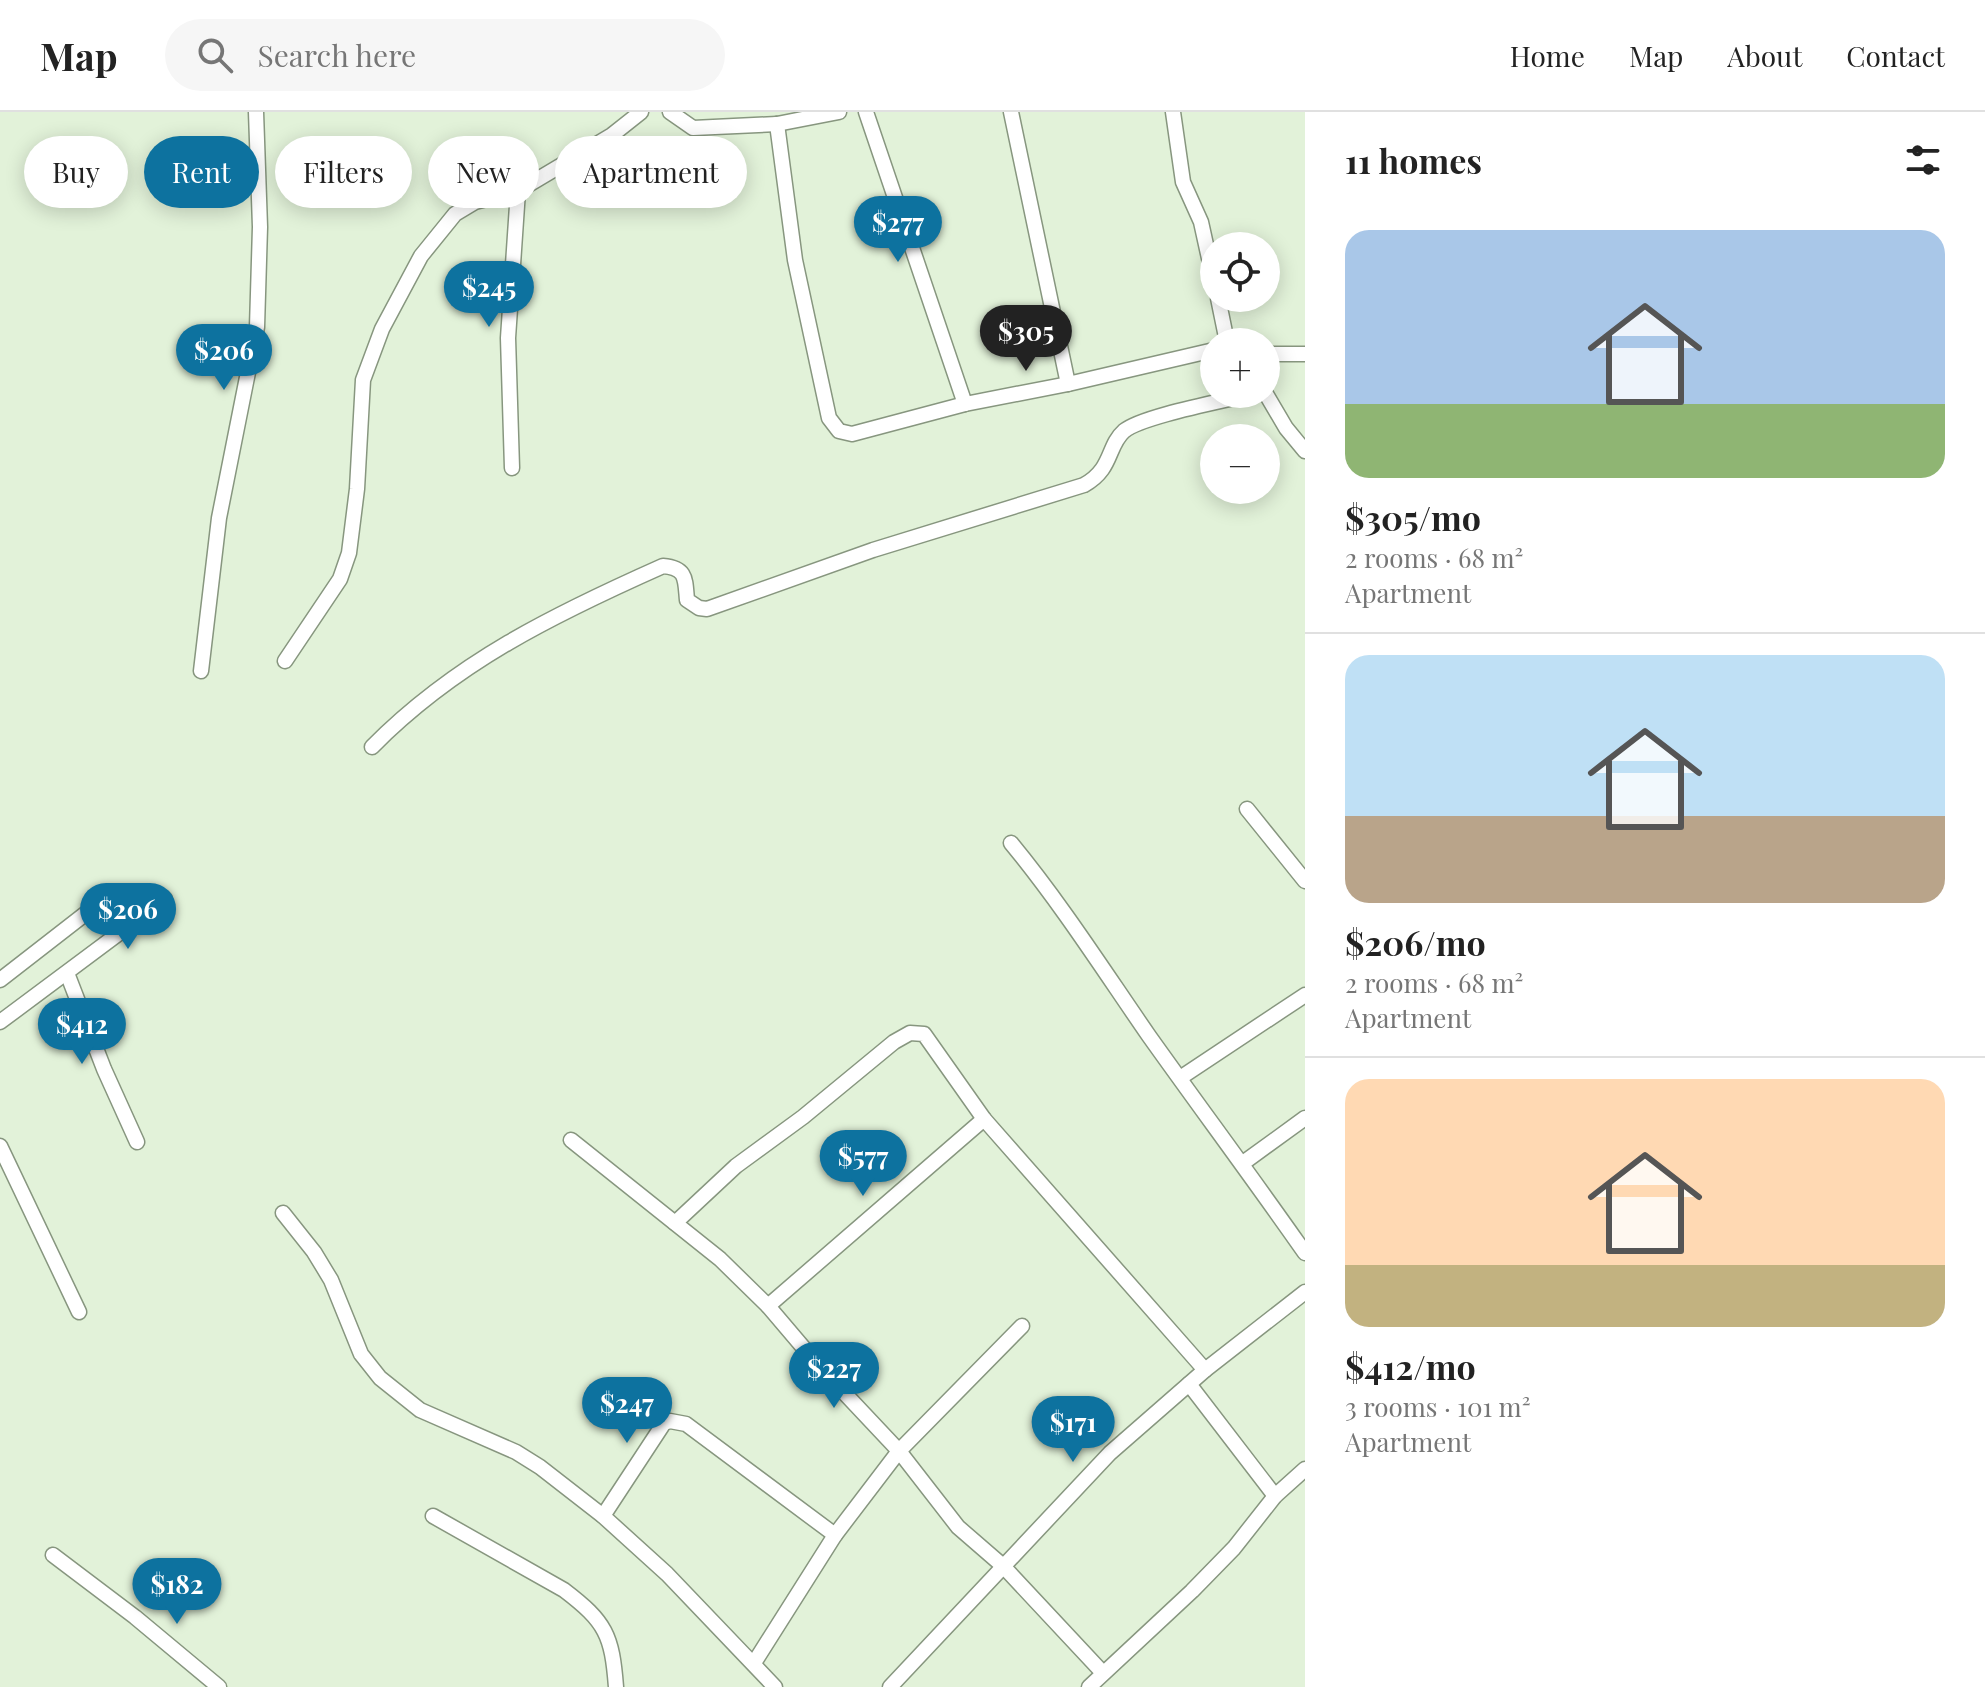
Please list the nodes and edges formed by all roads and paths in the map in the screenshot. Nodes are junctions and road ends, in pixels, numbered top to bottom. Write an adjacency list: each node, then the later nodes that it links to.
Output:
1 (256, 112): 23 (street)
2 (641, 112): 9 (street)
3 (670, 112): 8 (street)
4 (839, 112): 8 (street)
5 (866, 112): 17 (street)
6 (1011, 112): 16 (street)
7 (1173, 112): 12 (street)
8 (777, 124): 17 (street)
9 (539, 178)
10 (465, 208): 22 (street)
11 (517, 208): 21 (street)
12 (1203, 232)
13 (1200, 353): 16 (street)
14 (1280, 354): 15 (street)
15 (1305, 354)
16 (1068, 384): 17 (street)
17 (965, 404)
18 (1200, 407): 24 (street)
19 (1274, 408): 20 (street)
20 (1305, 451)
21 (512, 468)
22 (285, 661)
23 (201, 671)
24 (372, 747)
25 (1247, 809): 27 (street)
26 (1011, 843): 34 (street)
27 (1305, 881)
28 (165, 899): 30 (street)
29 (85, 914): 31 (street)
30 (67, 973): 33 (street); 38 (street)
31 (0, 980)
32 (1305, 995): 34 (street)
33 (0, 1022)
34 (1180, 1078): 40 (street)
35 (1305, 1118): 40 (street)
36 (984, 1119): 42 (street); 45 (street); 48 (street)
37 (571, 1140): 42 (street)
38 (137, 1142)
39 (0, 1146): 46 (street)
40 (1243, 1163): 43 (street)
41 (283, 1213): 54 (street)
42 (675, 1223): 45 (street)
43 (1305, 1253)
44 (1305, 1292): 48 (street)
45 (768, 1306): 50 (street)
46 (79, 1312)
47 (1022, 1326): 50 (street)
48 (1205, 1370): 49 (street)
49 (1189, 1384): 52 (street); 57 (street)
50 (899, 1451): 55 (street); 57 (street)
51 (1305, 1469): 52 (street)
52 (1275, 1496): 59 (street)
53 (433, 1516): 61 (street)
54 (603, 1516): 55 (street); 58 (street)
55 (835, 1535): 58 (street)
56 (53, 1555): 60 (street)
57 (1003, 1566): 59 (street); 63 (street)
58 (754, 1663): 62 (street)
59 (1103, 1673): 64 (street)
60 (219, 1687)
61 (616, 1687)
62 (775, 1687)
63 (890, 1687)
64 (1089, 1687)

